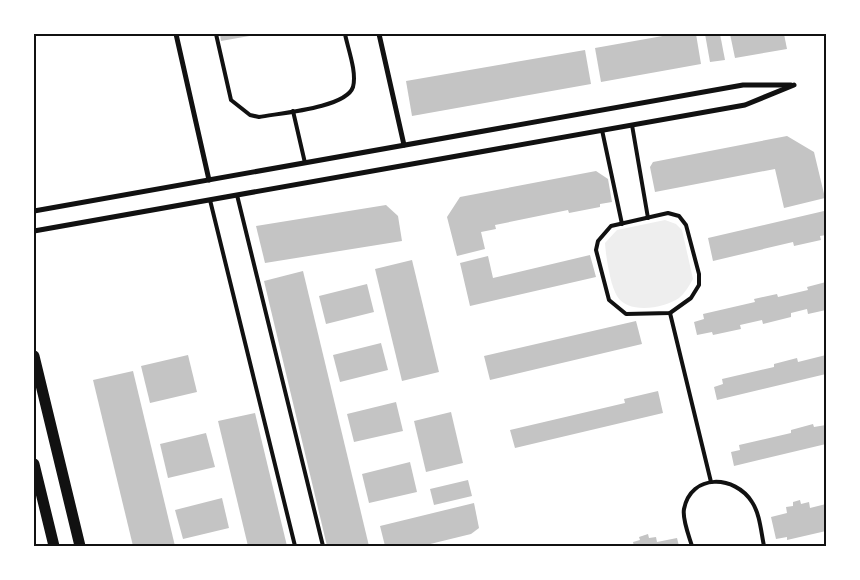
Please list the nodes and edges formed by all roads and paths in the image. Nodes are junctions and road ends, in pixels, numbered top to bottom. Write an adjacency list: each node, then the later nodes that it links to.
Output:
1 (176, 34): 10 (street)
2 (216, 34): 5 (lane)
3 (345, 34): 5 (lane)
4 (379, 34): 8 (street)
5 (293, 111): 9 (lane)
6 (632, 125): 7 (street); 8 (street); 14 (lane)
7 (602, 130): 11 (street); 15 (lane)
8 (404, 145): 9 (street)
9 (305, 163): 10 (street)
10 (209, 180): 13 (street)
11 (237, 195): 12 (street); 24 (lane)
12 (210, 200): 16 (street); 23 (lane)
13 (34, 212)
14 (648, 218): 15 (lane); 17 (lane)
15 (622, 224): 17 (lane)
16 (34, 231)
17 (670, 313): 20 (lane)
18 (34, 356): 22 (main road)
19 (34, 464): 21 (main road)
20 (711, 482): 25 (lane); 26 (lane)
21 (54, 546)
22 (80, 546)
23 (295, 546)
24 (323, 546)
25 (692, 546)
26 (764, 546)

